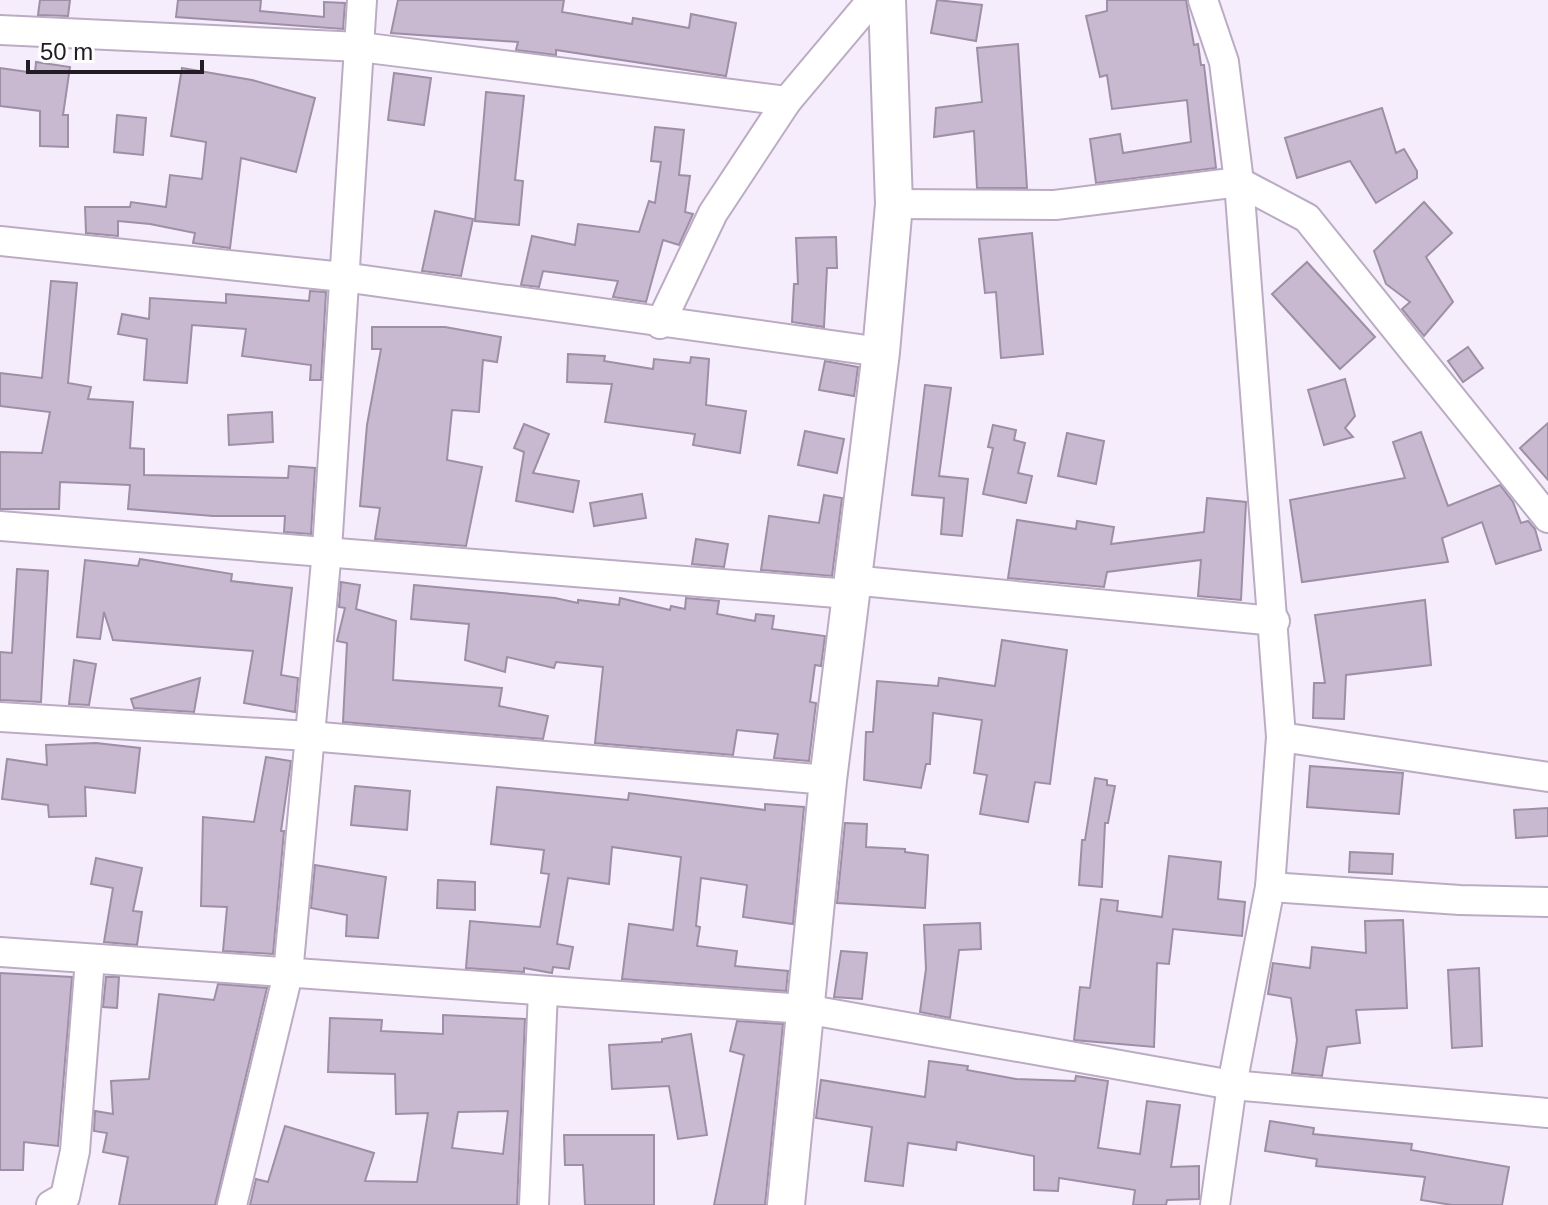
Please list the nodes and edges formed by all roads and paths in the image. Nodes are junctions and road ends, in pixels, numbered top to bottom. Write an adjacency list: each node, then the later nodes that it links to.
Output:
1 (362, 0): 6 (street)
2 (872, 0): 7 (street)
3 (887, 0): 9 (street)
4 (1203, 0): 8 (street)
5 (0, 30): 6 (street)
6 (360, 47): 7 (street); 11 (street)
7 (787, 101): 12 (street)
8 (1239, 182): 9 (street); 14 (street); 18 (street)
9 (894, 204): 13 (street)
10 (0, 241): 11 (street)
11 (343, 277): 12 (street); 16 (street)
12 (660, 324): 13 (street)
13 (881, 352): 17 (street)
14 (1548, 518)
15 (0, 526): 16 (street)
16 (327, 550): 17 (street); 20 (street)
17 (850, 587): 18 (street); 23 (street)
18 (1275, 621): 21 (street)
19 (0, 717): 20 (street)
20 (309, 736): 23 (street); 28 (street)
21 (1281, 737): 22 (street); 24 (street)
22 (1548, 777)
23 (828, 780): 30 (street)
24 (1270, 887): 25 (street); 31 (street)
25 (1548, 902)
26 (0, 952): 27 (street)
27 (90, 959): 28 (street); 33 (street)
28 (288, 974): 29 (street); 34 (street)
29 (543, 991): 30 (street); 35 (street)
30 (805, 1009): 31 (street); 36 (street)
31 (1232, 1085): 32 (street); 37 (street)
32 (1548, 1113)
33 (51, 1205)
34 (232, 1205)
35 (534, 1205)
36 (786, 1205)
37 (1215, 1205)

